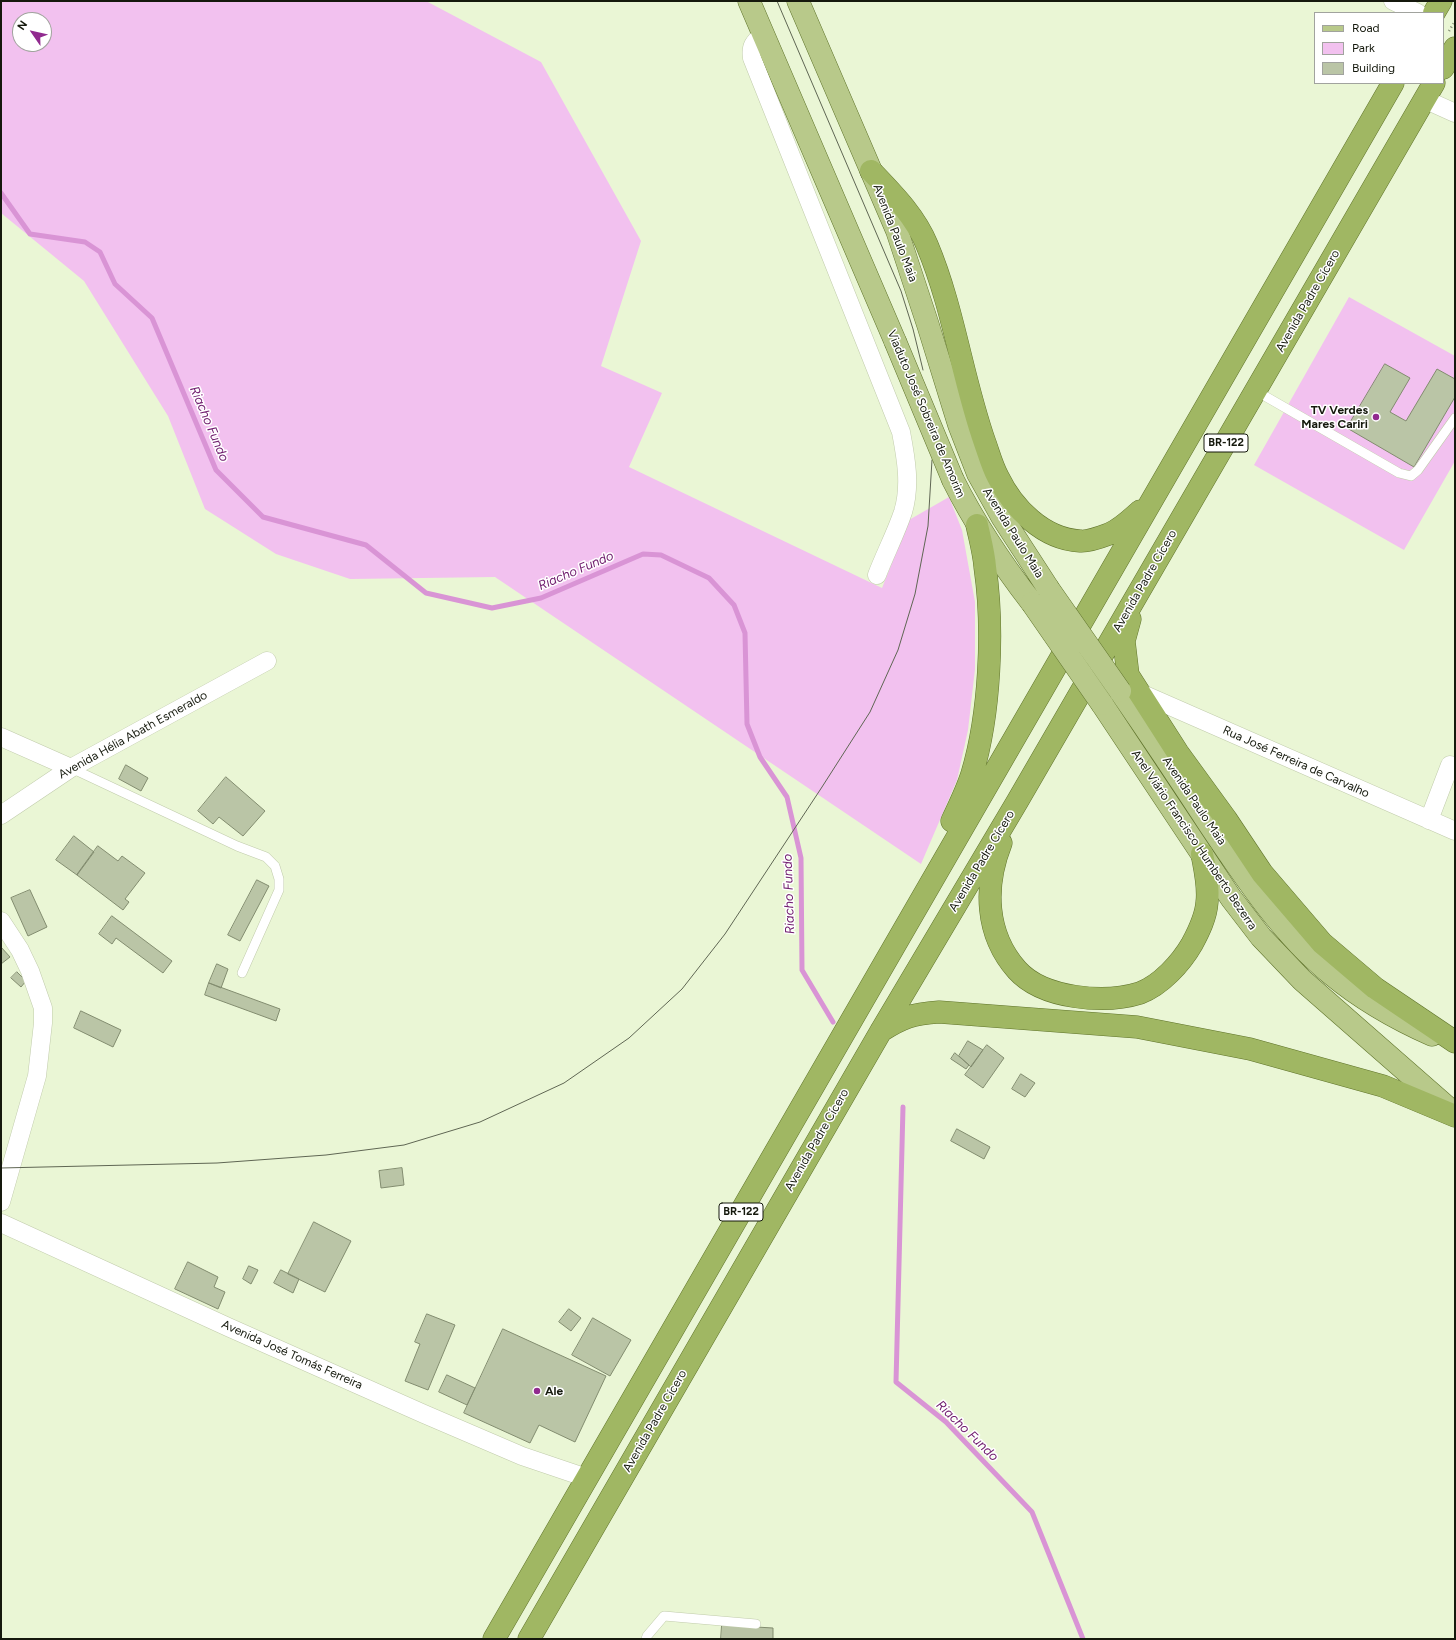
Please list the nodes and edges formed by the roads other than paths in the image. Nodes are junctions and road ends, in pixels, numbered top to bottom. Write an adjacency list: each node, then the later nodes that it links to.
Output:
1 (749, 1): 7 (main road, Viaduto José Sobreira de Amorim)
2 (798, 1): 13 (main road, Avenida Paulo Maia)
3 (1394, 1): 5 (street)
4 (1441, 1): 6 (highway)
5 (1416, 12)
6 (1435, 12)
7 (763, 34): 17 (main road, Viaduto José Sobreira de Amorim, bridge); 18 (street)
8 (1455, 48): 9 (highway)
9 (1444, 66)
10 (1392, 84): 16 (highway, BR-122)
11 (1429, 91): 12 (street); 14 (highway, Avenida Padre Cícero / BR-122)
12 (1455, 113)
13 (871, 171): 16 (highway); 21 (main road, Avenida Paulo Maia, bridge)
14 (1256, 391): 15 (lane); 19 (highway, Avenida Padre Cícero / BR-122)
15 (1455, 418)
16 (1151, 500): 31 (highway, BR-122)
17 (977, 525): 22 (main road, Viaduto José Sobreira de Amorim, bridge); 31 (highway)
18 (877, 575)
19 (1137, 593): 21 (highway); 26 (highway, Avenida Padre Cícero / BR-122)
20 (267, 661): 25 (street, Avenida Hélia Abath Esmeraldo)
21 (1129, 691): 28 (street, Rua José Ferreira de Carvalho); 35 (highway); 35 (main road, Avenida Paulo Maia)
22 (1102, 704): 30 (main road, Anel Viário Francisco Humberto Bezerra)
23 (1, 736): 25 (street)
24 (1450, 765): 28 (street)
25 (71, 768): 27 (street, Avenida Hélia Abath Esmeraldo); 33 (lane)
26 (1017, 802): 30 (highway); 34 (highway, Avenida Padre Cícero / BR-122)
27 (1, 815)
28 (1429, 820): 29 (street, Rua José Ferreira de Carvalho)
29 (1455, 831)
30 (1202, 854): 36 (main road, Anel Viário Francisco Humberto Bezerra)
31 (927, 889): 39 (highway, BR-122)
32 (1, 921): 37 (street)
33 (242, 973)
34 (881, 1031): 36 (highway); 42 (highway, Avenida Padre Cícero / BR-122)
35 (1455, 1043)
36 (1455, 1115)
37 (1, 1202)
38 (1, 1223): 39 (street, Avenida José Tomás Ferreira)
39 (587, 1478): 41 (highway, BR-122)
40 (756, 1624): 43 (lane)
41 (494, 1639)
42 (529, 1639)
43 (646, 1639)

